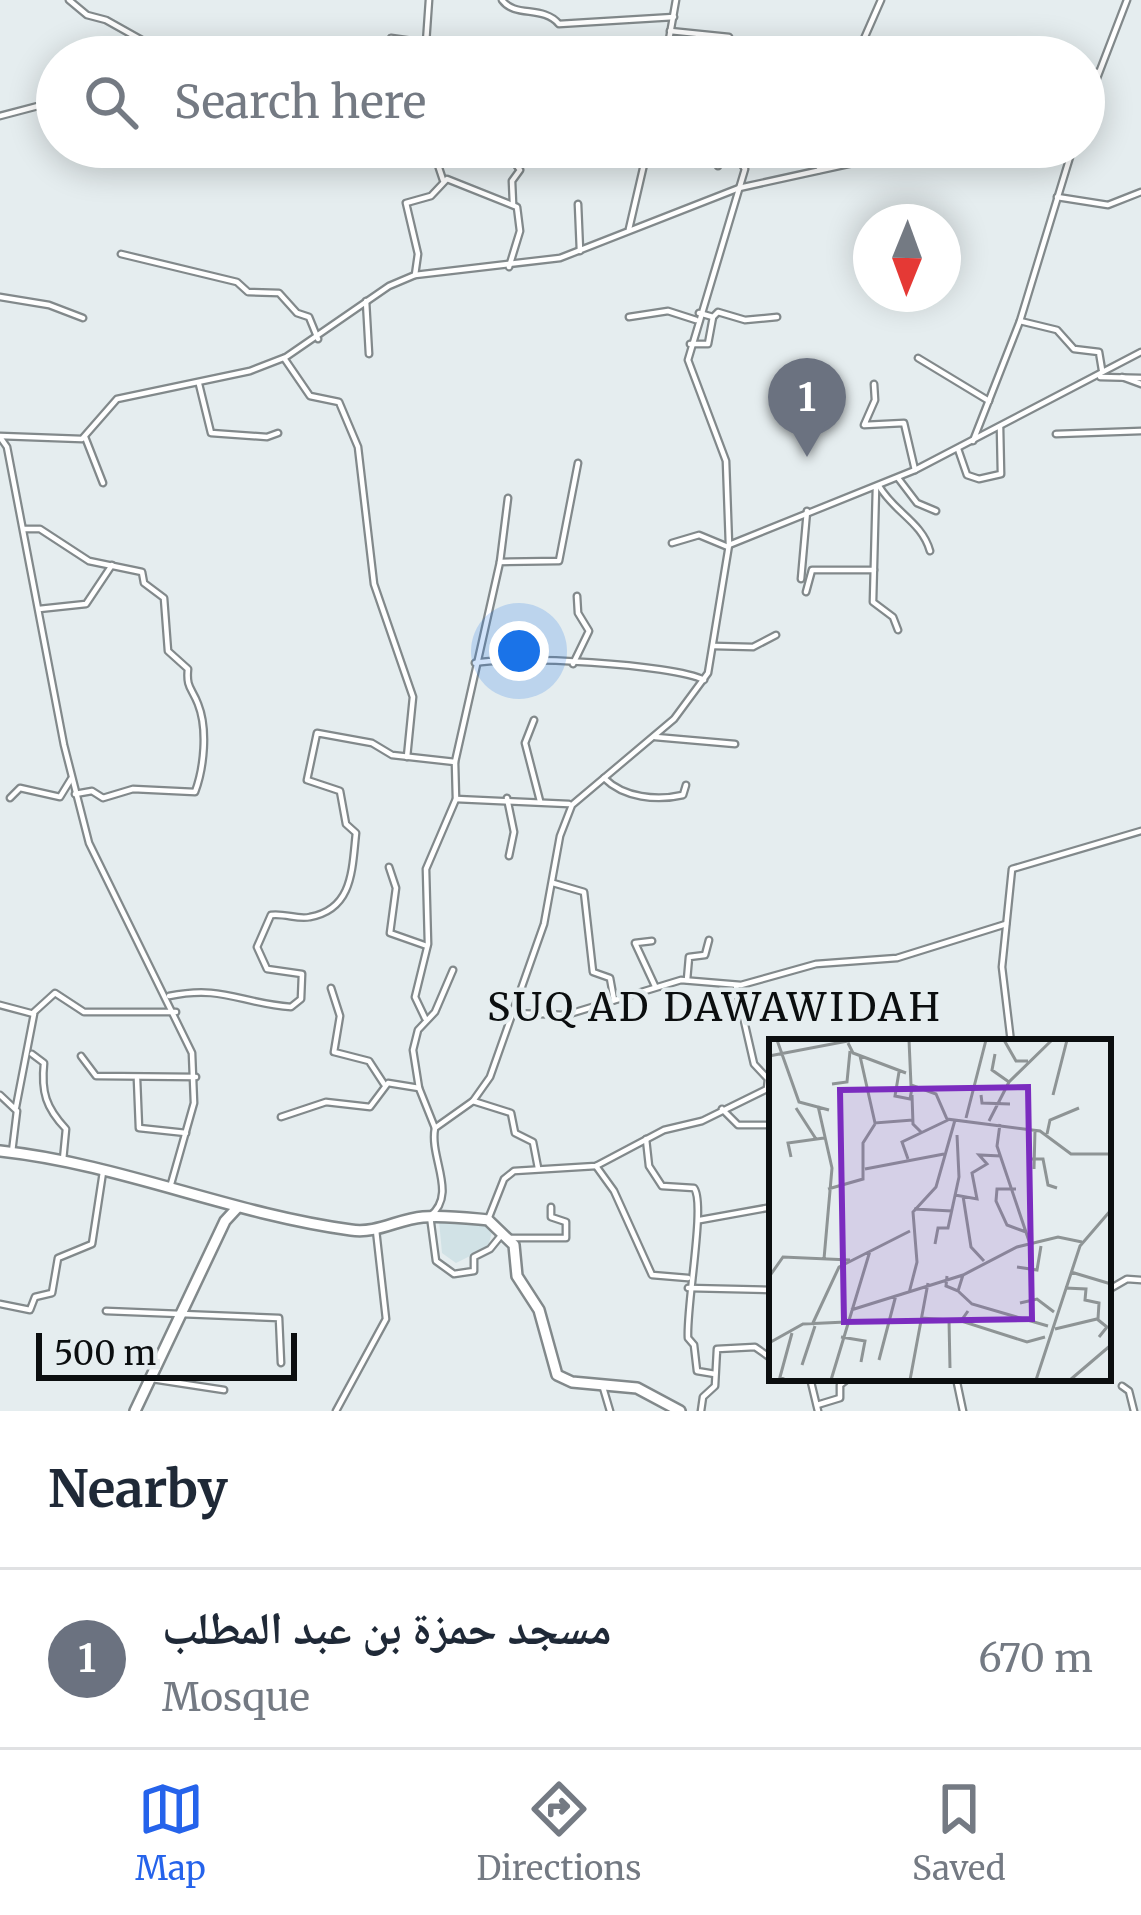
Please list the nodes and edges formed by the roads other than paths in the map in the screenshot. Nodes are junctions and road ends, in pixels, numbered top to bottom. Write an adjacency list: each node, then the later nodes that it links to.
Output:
1 (69, 0): 10 (street)
2 (429, 0): 11 (street)
3 (502, 0): 8 (street)
4 (676, 0): 8 (street)
5 (880, 0): 14 (street)
6 (1127, 0): 7 (street); 15 (street)
7 (1141, 4)
8 (674, 17): 9 (street)
9 (670, 32): 12 (street); 13 (street)
10 (135, 36)
11 (426, 36)
12 (669, 36)
13 (717, 36)
14 (865, 36)
15 (1105, 51)
16 (36, 107): 17 (street)
17 (0, 116)
18 (439, 168): 25 (street)
19 (519, 168): 29 (street)
20 (643, 168): 31 (street)
21 (745, 168): 26 (street)
22 (828, 168): 24 (street)
23 (1066, 168): 28 (street)
24 (819, 170): 26 (street)
25 (443, 180): 29 (street); 35 (street)
26 (739, 188): 31 (street); 38 (street)
27 (1141, 193): 28 (street)
28 (1057, 197): 43 (street)
29 (513, 204): 34 (street)
30 (578, 204): 32 (street)
31 (628, 231): 32 (street)
32 (580, 251): 34 (street)
33 (121, 254): 44 (street)
34 (509, 267): 35 (street)
35 (415, 275): 37 (street)
36 (0, 297): 42 (street)
37 (366, 301): 44 (street); 47 (street)
38 (697, 316): 39 (street); 40 (street); 45 (street)
39 (629, 317)
40 (713, 317): 41 (street); 45 (street)
41 (777, 317)
42 (83, 318)
43 (1020, 321): 50 (street); 55 (street)
44 (318, 339): 48 (street)
45 (690, 344): 76 (street)
46 (1141, 352): 50 (street)
47 (369, 354)
48 (284, 358): 53 (street); 94 (street)
49 (917, 358): 55 (street)
50 (1102, 373): 51 (street)
51 (1095, 377): 52 (street); 56 (street)
52 (1141, 381)
53 (199, 384): 58 (street); 62 (street)
54 (874, 384): 67 (street)
55 (989, 401): 63 (street)
56 (1000, 427): 63 (street); 65 (street)
57 (1141, 430): 59 (street)
58 (278, 433)
59 (1056, 434)
60 (0, 436): 61 (street); 64 (street)
61 (13, 436): 62 (street); 64 (street)
62 (86, 437): 69 (street)
63 (973, 441): 65 (street)
64 (7, 447): 74 (street)
65 (958, 449): 67 (street)
66 (578, 463): 78 (street)
67 (915, 470): 68 (street)
68 (898, 478): 70 (street); 73 (street)
69 (103, 483)
70 (878, 486): 72 (street); 77 (street); 80 (street)
71 (508, 498): 78 (street)
72 (807, 511): 76 (street); 81 (street)
73 (936, 511)
74 (23, 529): 79 (street); 84 (street)
75 (672, 543): 76 (street)
76 (728, 546): 87 (street)
77 (930, 551)
78 (500, 562): 88 (street)
79 (112, 565): 84 (street); 99 (street)
80 (874, 570): 82 (street); 85 (street)
81 (801, 579)
82 (806, 592)
83 (577, 596): 89 (street)
84 (39, 608): 97 (street)
85 (898, 631)
86 (776, 635): 87 (street)
87 (714, 646): 90 (street)
88 (475, 663): 89 (street); 95 (street)
89 (573, 664): 90 (street)
90 (704, 680): 92 (street)
91 (534, 720): 103 (street)
92 (655, 736): 93 (street); 96 (street)
93 (735, 744)
94 (406, 757): 95 (street); 118 (street)
95 (455, 761): 102 (street)
96 (604, 778): 98 (street); 104 (street)
97 (71, 779): 99 (street); 100 (street)
98 (686, 785)
99 (75, 794): 118 (street)
100 (10, 798)
101 (507, 798): 102 (street); 103 (street); 106 (street)
102 (456, 799): 112 (street)
103 (540, 801): 104 (street)
104 (572, 805): 108 (street)
105 (1141, 831): 109 (street)
106 (509, 856)
107 (389, 867): 112 (street)
108 (553, 883): 119 (street); 123 (street)
109 (1006, 924): 116 (street); 125 (street)
110 (709, 940): 114 (street)
111 (652, 941): 115 (street)
112 (428, 946): 124 (street)
113 (453, 970): 124 (street)
114 (687, 980): 115 (street); 116 (street)
115 (655, 986): 119 (street)
116 (736, 986): 135 (street)
117 (332, 988): 130 (street)
118 (168, 996): 121 (street)
119 (615, 1002): 123 (street)
120 (0, 1005): 122 (street)
121 (176, 1012): 122 (street); 128 (street)
122 (33, 1013): 126 (street)
123 (513, 1013): 133 (street)
124 (425, 1018): 131 (street)
125 (1011, 1039)
126 (30, 1052): 134 (street); 142 (street)
127 (81, 1056): 129 (street)
128 (196, 1077): 129 (street); 139 (street)
129 (137, 1079): 139 (street)
130 (384, 1084): 131 (street); 136 (street)
131 (419, 1088): 138 (street)
132 (0, 1095): 134 (street)
133 (473, 1101): 138 (street); 145 (street)
134 (16, 1107): 141 (street)
135 (722, 1109): 137 (street); 140 (street)
136 (281, 1117)
137 (769, 1125)
138 (435, 1128): 151 (street)
139 (187, 1133): 146 (street)
140 (646, 1139): 143 (street); 154 (street)
141 (6, 1152): 142 (street)
142 (63, 1160): 144 (street)
143 (596, 1166): 145 (street); 158 (street)
144 (104, 1167): 146 (street); 163 (street)
145 (538, 1170): 153 (street)
146 (171, 1185): 147 (street)
147 (225, 1204): 149 (street); 155 (street)
148 (551, 1207): 157 (street)
149 (237, 1208): 155 (street); 156 (street)
150 (769, 1208): 154 (street)
151 (442, 1212): 152 (street); 153 (street)
152 (430, 1216): 156 (street); 157 (street)
153 (488, 1220): 157 (street)
154 (700, 1220): 158 (street)
155 (225, 1222): 165 (street)
156 (376, 1230): 178 (street)
157 (507, 1235): 172 (street)
158 (688, 1278): 160 (street)
159 (1141, 1280): 161 (street)
160 (688, 1288): 162 (street); 168 (street)
161 (1111, 1288)
162 (769, 1290)
163 (0, 1304)
164 (106, 1311): 165 (street)
165 (183, 1316): 167 (street); 169 (street)
166 (769, 1357): 168 (street)
167 (281, 1363)
168 (715, 1374): 180 (street)
169 (152, 1379): 174 (street); 177 (street)
170 (845, 1381): 175 (street)
171 (957, 1381): 181 (street)
172 (602, 1384): 176 (street); 179 (street)
173 (1122, 1386): 182 (street)
174 (224, 1390)
175 (818, 1408)
176 (612, 1410)
177 (135, 1411)
178 (336, 1411)
179 (680, 1411)
180 (701, 1411)
181 (963, 1411)
182 (1134, 1411)

